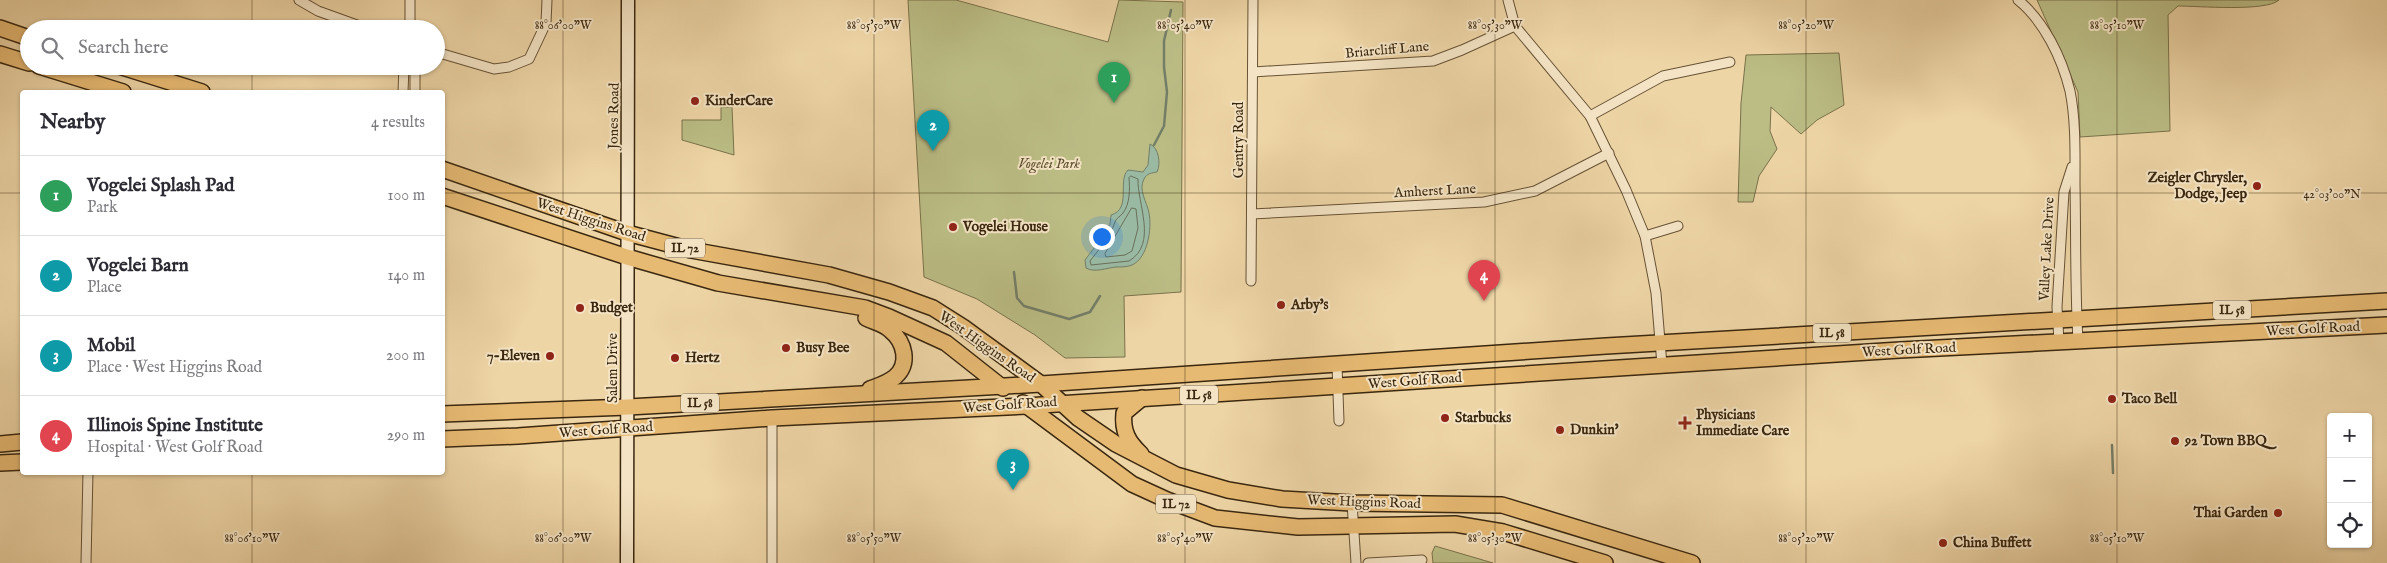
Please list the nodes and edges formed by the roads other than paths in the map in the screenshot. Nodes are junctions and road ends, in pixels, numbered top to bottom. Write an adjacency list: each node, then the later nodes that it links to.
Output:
1 (299, 0): 8 (street)
2 (410, 0): 9 (street)
3 (546, 0): 14 (street)
4 (628, 0): 33 (street, Jones Road)
5 (1253, 0): 17 (street, Gentry Road)
6 (1508, 0): 10 (street)
7 (2018, 0): 28 (street, Valley Lake Drive)
8 (343, 20)
9 (410, 20)
10 (1516, 26): 17 (street, Briarcliff Lane); 26 (street)
11 (0, 28): 12 (main road)
12 (20, 35)
13 (0, 54): 15 (main road)
14 (445, 55)
15 (20, 60)
16 (1730, 62): 26 (street)
17 (1253, 72): 31 (street, Gentry Road)
18 (68, 75): 22 (main road)
19 (148, 75): 23 (main road)
20 (404, 75): 24 (street)
21 (415, 75): 25 (street)
22 (116, 90)
23 (196, 90)
24 (403, 90)
25 (415, 90)
26 (1590, 116): 27 (street)
27 (1609, 153): 31 (street, Amherst Lane); 34 (street)
28 (2075, 160): 39 (street, Valley Lake Drive); 40 (street, Valley Lake Drive)
29 (445, 170): 33 (main road, West Higgins Road / IL 72)
30 (445, 197): 35 (main road, West Higgins Road / IL 72)
31 (1252, 214): 36 (street, Gentry Road)
32 (1678, 226): 34 (street)
33 (627, 233): 35 (street, Salem Drive); 47 (main road, West Higgins Road / IL 72)
34 (1645, 236): 44 (street)
35 (627, 257): 38 (main road, West Higgins Road / IL 72); 54 (street, Salem Drive)
36 (1251, 281)
37 (2387, 301): 39 (main road, West Golf Road / IL 58)
38 (832, 303): 48 (main road, West Higgins Road / IL 72); 50 (main road)
39 (2077, 319): 40 (main road, West Golf Road / IL 58); 42 (street, Valley Lake Drive)
40 (2058, 320): 43 (street, Valley Lake Drive); 44 (main road, West Golf Road / IL 58)
41 (2387, 325): 42 (main road, West Golf Road / IL 58)
42 (2078, 341): 43 (main road, West Golf Road / IL 58)
43 (2059, 342): 46 (main road, West Golf Road / IL 58)
44 (1660, 343): 45 (main road, West Golf Road / IL 58); 46 (street)
45 (1337, 365): 47 (main road, West Golf Road / IL 58); 49 (street)
46 (1662, 365): 49 (main road, West Golf Road / IL 58)
47 (1041, 384): 48 (main road, West Golf Road / IL 58); 52 (main road, West Higgins Road / IL 72)
48 (1001, 386): 50 (main road, West Golf Road / IL 58); 53 (main road, West Higgins Road / IL 72)
49 (1338, 386): 51 (main road, West Golf Road / IL 58); 57 (street)
50 (861, 393): 54 (main road, West Golf Road / IL 58)
51 (1142, 398): 52 (main road, West Golf Road / IL 58); 64 (main road)
52 (1060, 402): 53 (main road, West Golf Road / IL 58); 64 (main road, West Higgins Road / IL 72)
53 (1026, 406): 56 (main road, West Golf Road / IL 58); 67 (main road, West Higgins Road / IL 72)
54 (628, 407): 55 (main road, West Golf Road / IL 58); 58 (street, Salem Drive)
55 (445, 414)
56 (772, 418): 58 (main road, West Golf Road / IL 58); 71 (street)
57 (1339, 421)
58 (629, 428): 59 (main road, West Golf Road / IL 58); 70 (street, Salem Drive)
59 (445, 438)
60 (20, 442): 61 (main road)
61 (0, 444)
62 (20, 462): 63 (main road)
63 (0, 463)
64 (1154, 464): 66 (main road, West Higgins Road / IL 72)
65 (88, 475): 69 (street)
66 (1352, 503): 67 (street); 75 (main road, West Higgins Road / IL 72)
67 (1353, 526): 72 (street); 74 (main road, West Higgins Road / IL 72)
68 (1422, 560): 73 (street)
69 (86, 563)
70 (627, 563)
71 (772, 563)
72 (1356, 563)
73 (1368, 563)
74 (1605, 563)
75 (1692, 563)

